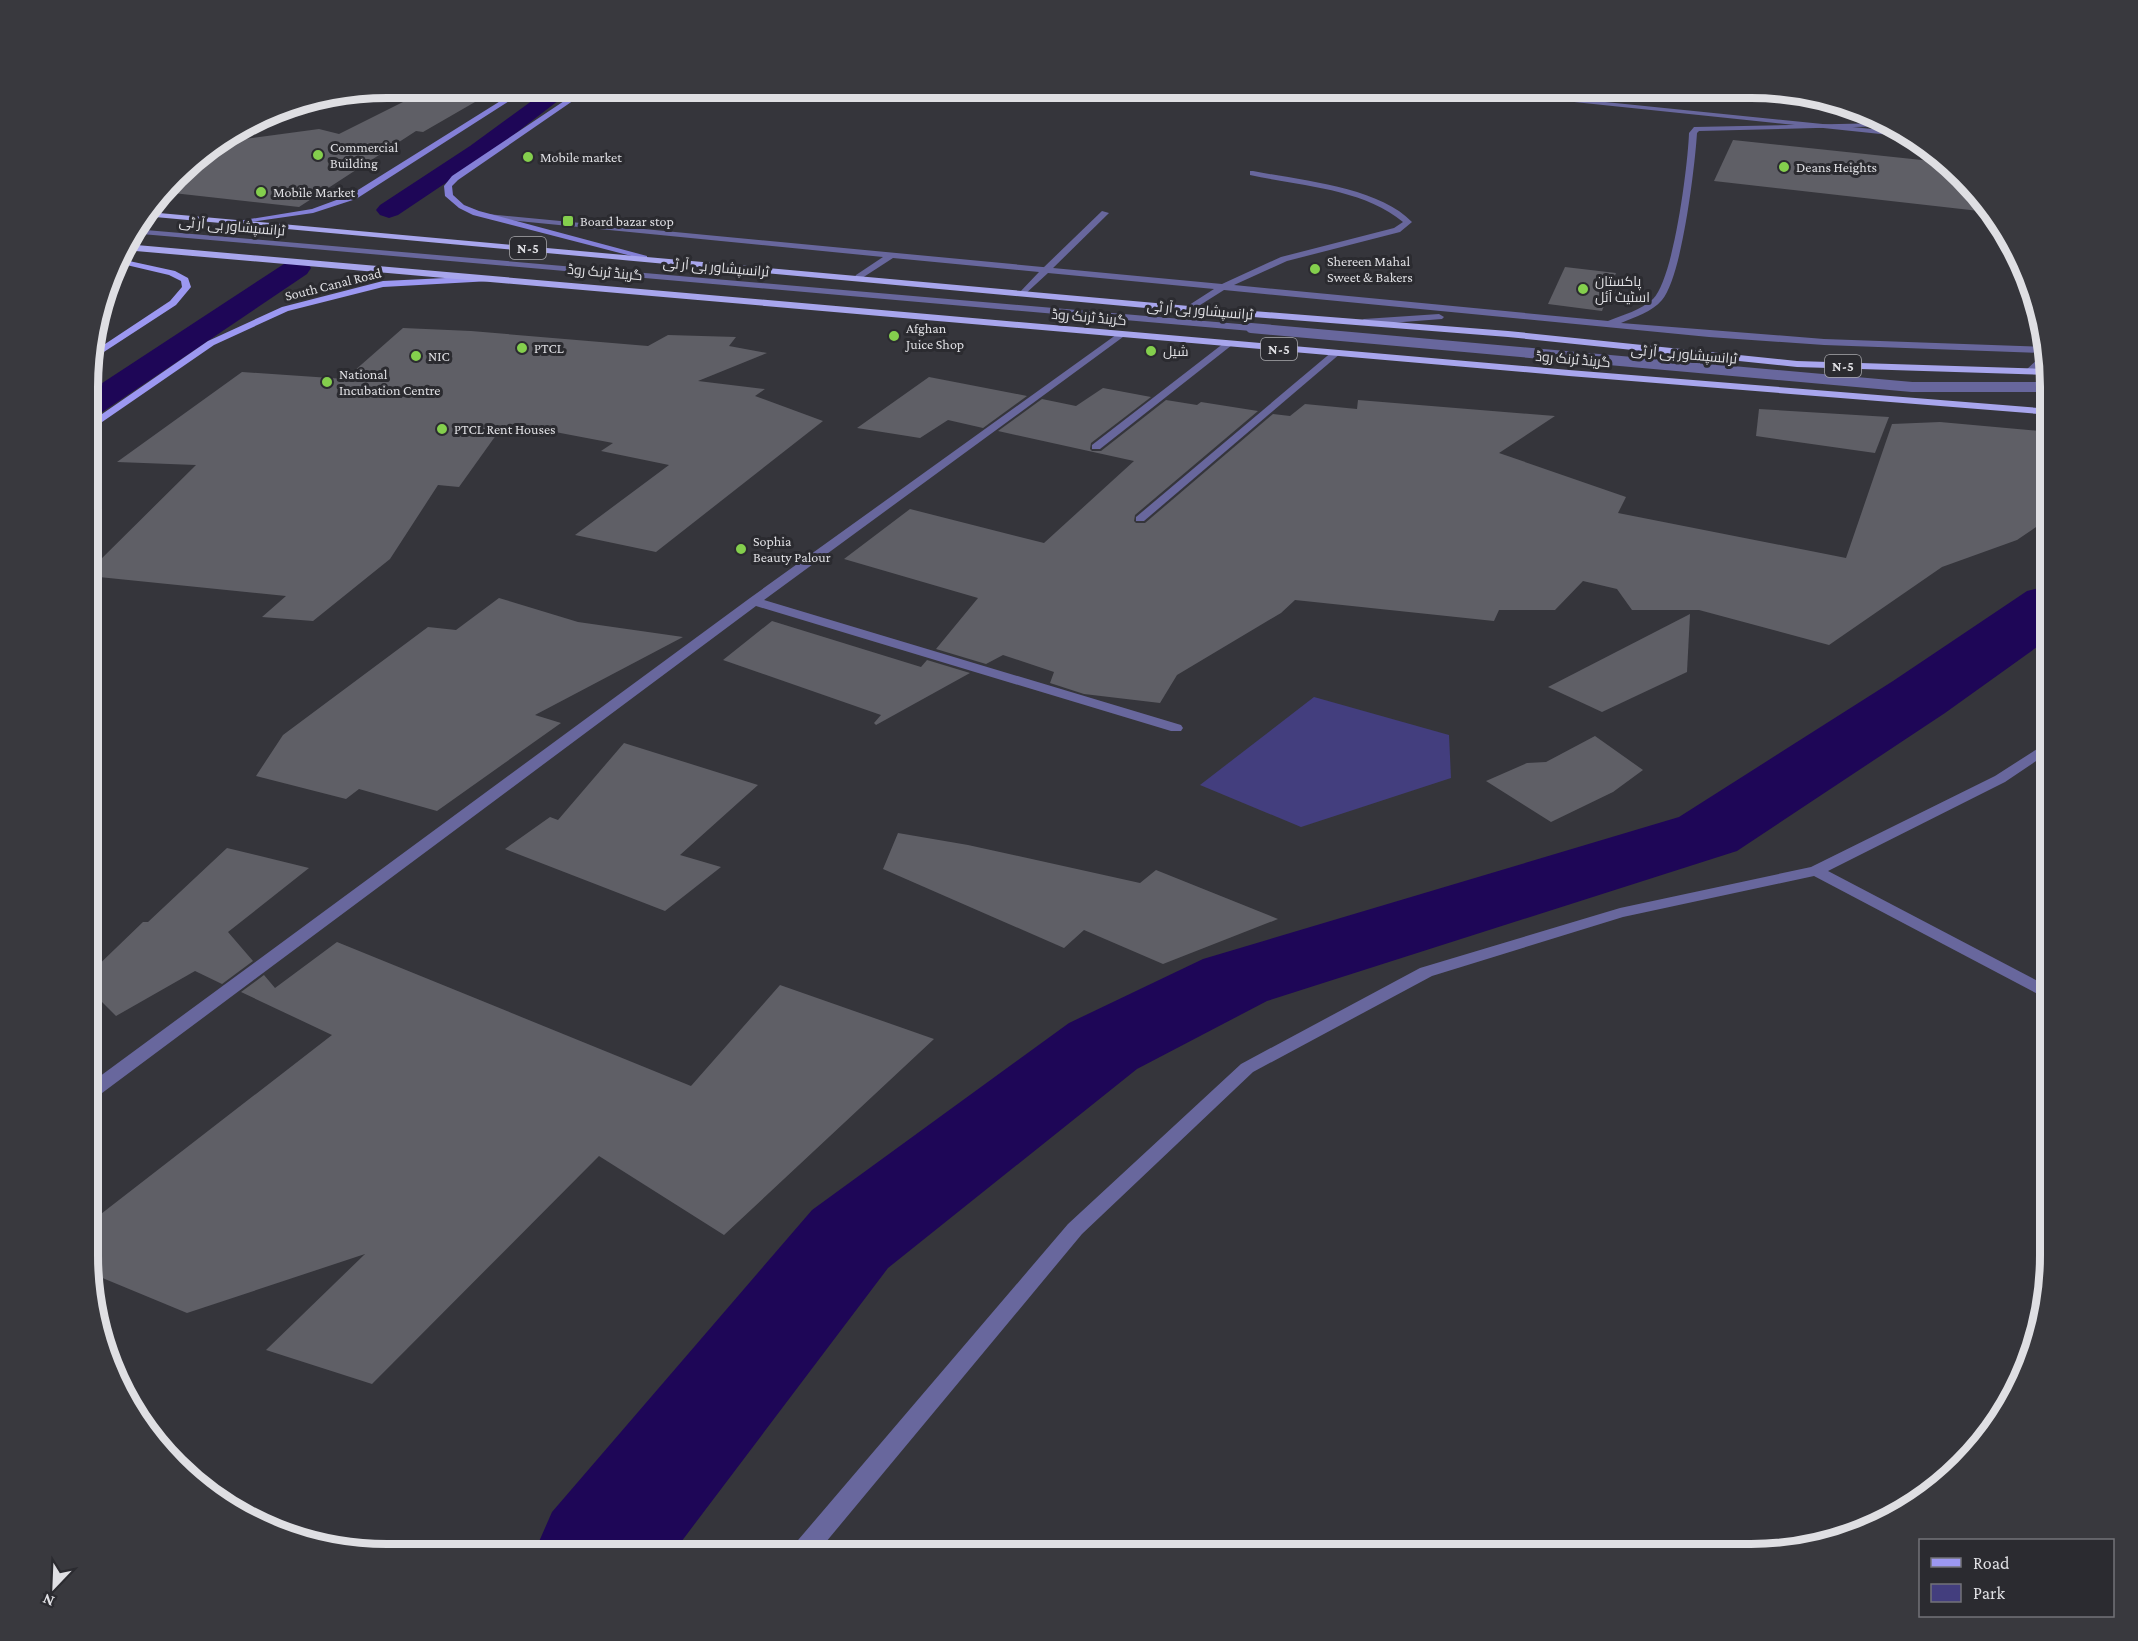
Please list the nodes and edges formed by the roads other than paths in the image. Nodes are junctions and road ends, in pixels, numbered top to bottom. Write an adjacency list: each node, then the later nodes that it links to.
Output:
1 (511, 98): 11 (main road)
2 (574, 98): 10 (main road)
3 (1541, 98): 5 (street)
4 (1874, 125): 5 (street)
5 (1827, 127): 6 (street); 25 (street)
6 (1891, 133)
7 (1253, 173): 20 (street)
8 (1105, 213): 17 (street)
9 (154, 215): 11 (highway, گرینڈ ٹرنک روڈ / N-5)
10 (487, 216): 14 (street); 15 (main road)
11 (237, 222): 15 (highway, گرینڈ ٹرنک روڈ / N-5)
12 (142, 232): 35 (street, ٹرانسپشاور بی آر ٹی, bridge)
13 (133, 248): 19 (highway, گرینڈ ٹرنک روڈ / N-5)
14 (890, 256): 17 (street); 18 (street)
15 (644, 258): 18 (highway, گرینڈ ٹرنک روڈ / N-5)
16 (126, 262): 29 (main road)
17 (1046, 271): 20 (street); 21 (street)
18 (859, 277): 21 (highway, گرینڈ ٹرنک روڈ / N-5)
19 (508, 278): 26 (highway, گرینڈ ٹرنک روڈ / N-5); 37 (main road, South Canal Road)
20 (1221, 288): 22 (street); 23 (street)
21 (1023, 293): 22 (highway, گرینڈ ٹرنک روڈ / N-5)
22 (1189, 309): 24 (highway, گرینڈ ٹرنک روڈ / N-5)
23 (1498, 315): 24 (street); 25 (street)
24 (1364, 322): 32 (highway); 33 (highway, گرینڈ ٹرنک روڈ / N-5)
25 (1607, 326): 28 (street)
26 (1120, 335): 27 (highway, گرینڈ ٹرنک روڈ / N-5); 40 (street)
27 (1227, 345): 30 (highway, گرینڈ ٹرنک روڈ / N-5); 38 (street)
28 (2038, 350)
29 (100, 352)
30 (1336, 354): 32 (highway, گرینڈ ٹرنک روڈ / N-5); 39 (street)
31 (2039, 362): 33 (street)
32 (1517, 369): 36 (highway, گرینڈ ٹرنک روڈ / N-5)
33 (2029, 372): 34 (highway, گرینڈ ٹرنک روڈ / N-5)
34 (2040, 372)
35 (2040, 387)
36 (2040, 411)
37 (98, 422)
38 (1096, 447)
39 (1140, 519)
40 (754, 601): 41 (street); 45 (street)
41 (1176, 728)
42 (2040, 752): 43 (street)
43 (1816, 871): 44 (street); 46 (street)
44 (2040, 990)
45 (98, 1087)
46 (809, 1544)

